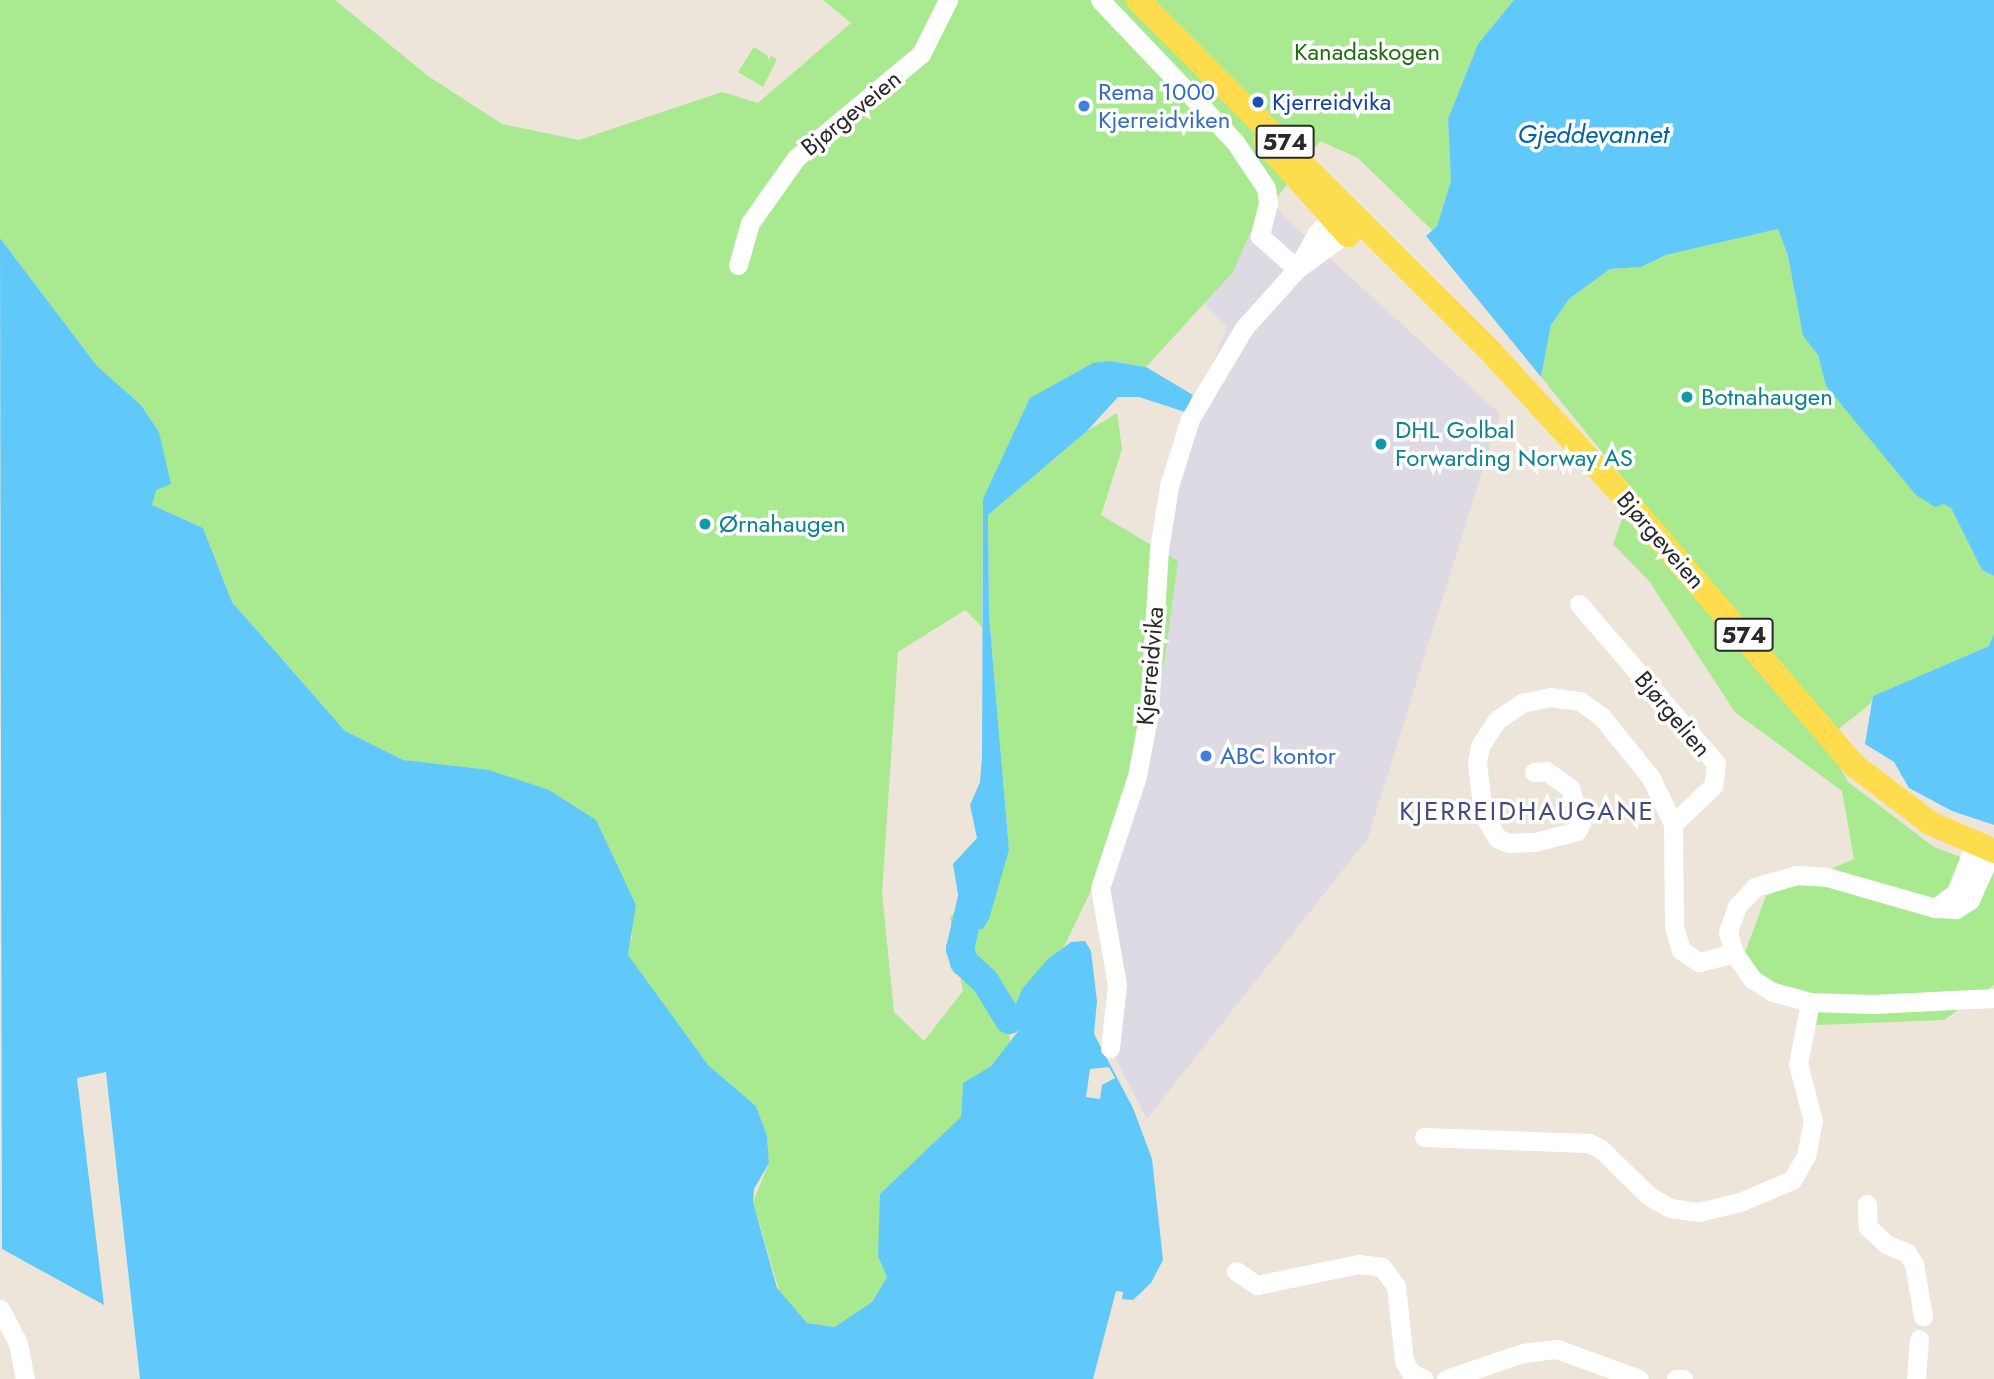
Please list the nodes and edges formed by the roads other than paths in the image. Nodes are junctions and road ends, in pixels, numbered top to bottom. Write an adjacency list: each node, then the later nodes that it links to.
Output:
1 (948, 0): 5 (street, Bjørgeveien)
2 (1100, 0): 6 (street)
3 (1138, 0): 4 (main road, Bjørgeveien / 574)
4 (1342, 222): 6 (street, Kjerreidvika); 10 (main road, Bjørgeveien / 574)
5 (738, 265)
6 (1297, 269): 14 (street, Kjerreidvika)
7 (1579, 604): 9 (street, Bjørgelien)
8 (1534, 772): 9 (street)
9 (1673, 824): 11 (street)
10 (1987, 849): 11 (street)
11 (1734, 953): 13 (street)
12 (1994, 998): 13 (street)
13 (1810, 1002): 15 (street)
14 (1110, 1048)
15 (1424, 1137)
16 (1867, 1205): 19 (street)
17 (1236, 1271): 22 (street)
18 (0, 1309): 21 (street)
19 (1923, 1316)
20 (1919, 1339): 27 (street)
21 (25, 1379)
22 (1424, 1379)
23 (1446, 1379): 24 (street)
24 (1639, 1379)
25 (1676, 1379): 26 (street)
26 (1683, 1379)
27 (1916, 1379)

